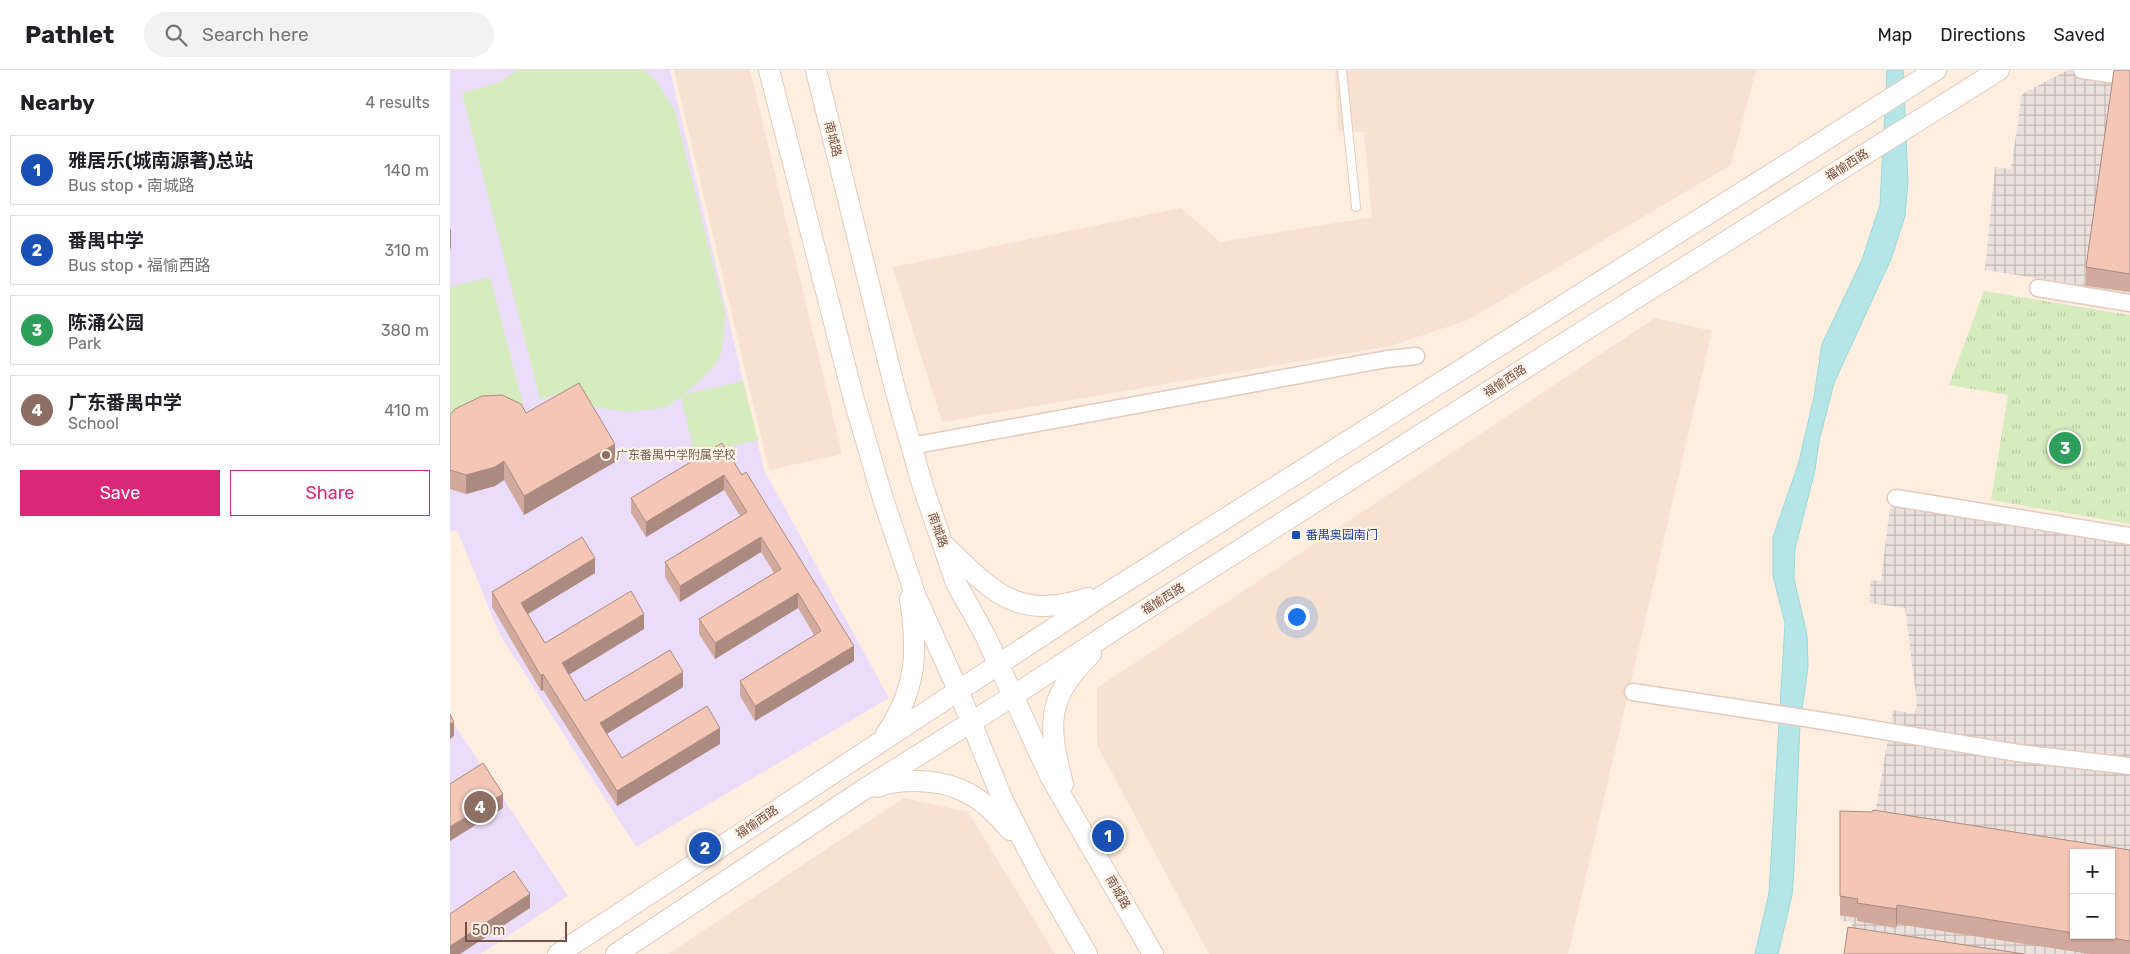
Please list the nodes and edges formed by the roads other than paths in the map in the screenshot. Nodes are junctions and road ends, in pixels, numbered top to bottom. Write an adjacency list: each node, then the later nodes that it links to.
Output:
1 (769, 70): 16 (street)
2 (816, 70): 12 (street, 南城路)
3 (1342, 70): 8 (lane)
4 (1936, 70): 17 (street)
5 (1998, 70): 18 (street, 福愉西路)
6 (2082, 70): 7 (street)
7 (2130, 77)
8 (1356, 207)
9 (2038, 288): 10 (street)
10 (2130, 303)
11 (1416, 356): 12 (street)
12 (911, 446): 15 (street, 南城路)
13 (1896, 498): 14 (street)
14 (2130, 536)
15 (942, 544): 17 (street); 19 (street, 南城路)
16 (903, 560): 20 (street); 24 (street)
17 (1137, 574): 19 (street)
18 (1120, 626): 22 (street, 福愉西路); 27 (street)
19 (998, 664): 20 (street, 福愉西路); 22 (street, 南城路)
20 (958, 690): 23 (street); 24 (street, 福愉西路)
21 (1633, 692): 25 (street)
22 (1013, 696): 23 (street, 福愉西路); 27 (street, 南城路)
23 (970, 722): 26 (street, 福愉西路); 28 (street)
24 (882, 739): 29 (street, 福愉西路)
25 (2130, 766)
26 (841, 804): 28 (street); 30 (street)
27 (1074, 817): 32 (street, 南城路)
28 (1035, 862): 31 (street)
29 (558, 954)
30 (616, 954)
31 (1087, 954)
32 (1153, 954)

